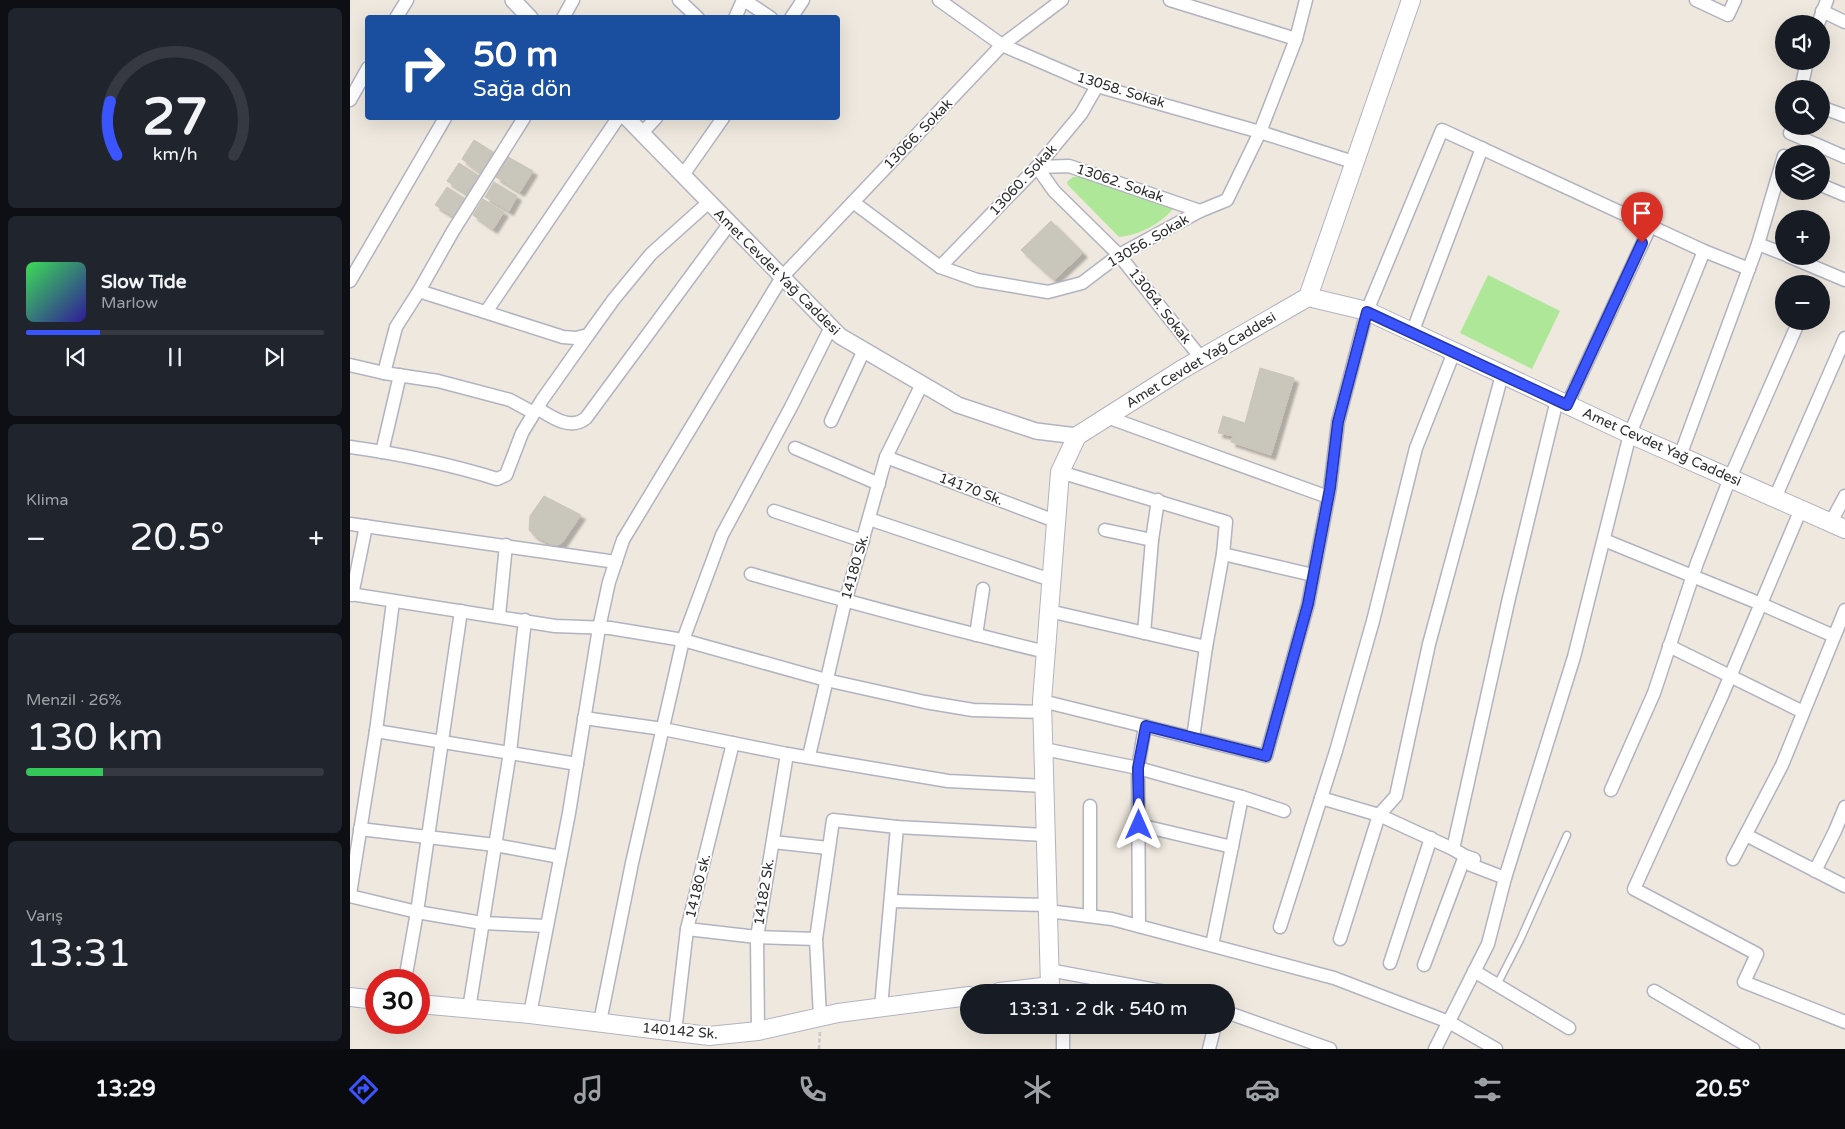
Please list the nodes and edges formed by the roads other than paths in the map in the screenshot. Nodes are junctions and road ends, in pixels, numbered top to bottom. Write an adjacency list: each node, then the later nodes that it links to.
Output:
1 (407, 0): 14 (street)
2 (573, 0): 15 (street)
3 (679, 0): 16 (street)
4 (744, 0): 17 (street); 18 (street)
5 (803, 0): 19 (street)
6 (939, 0): 22 (street, 13058. Sokak)
7 (1062, 0): 22 (street, 13066. Sokak)
8 (1170, 0): 21 (street)
9 (1306, 0): 21 (street, 13056. Sokak)
10 (1411, 0): 39 (main road)
11 (1696, 0): 12 (street)
12 (1735, 0)
13 (1824, 6): 20 (street)
14 (398, 15)
15 (564, 15)
16 (695, 15)
17 (736, 15)
18 (767, 15)
19 (793, 15)
20 (1845, 22)
21 (1296, 39): 34 (street, 13056. Sokak)
22 (1002, 45): 24 (street, 13058. Sokak); 46 (street, 13066. Sokak)
23 (365, 73): 25 (street)
24 (1097, 86): 34 (street, 13058. Sokak); 40 (street, 13060. Sokak)
25 (350, 100)
26 (1830, 110): 27 (street)
27 (1845, 116)
28 (444, 120): 59 (street)
29 (523, 120): 60 (street)
30 (617, 120): 62 (street)
31 (629, 120): 35 (street, Amet Cevdet Yağ Caddesi)
32 (654, 120): 35 (street)
33 (722, 120): 41 (street)
34 (1260, 132): 39 (street, 13058. Sokak); 47 (street, 13056. Sokak)
35 (642, 133): 41 (street, Amet Cevdet Yağ Caddesi)
36 (1800, 135): 38 (street)
37 (1482, 148): 49 (street); 63 (street); 66 (street)
38 (1845, 157)
39 (1353, 162): 61 (main road)
40 (1037, 167): 47 (street, 13062. Sokak); 53 (street, 13064. Sokak); 55 (street, 13060. Sokak)
41 (683, 175): 45 (street, Amet Cevdet Yağ Caddesi)
42 (1775, 188): 50 (street)
43 (1830, 188): 44 (street)
44 (1845, 195)
45 (709, 202): 48 (street, Amet Cevdet Yağ Caddesi); 67 (street)
46 (853, 202): 55 (street, 13056. Sokak); 57 (street, 13066. Sokak)
47 (1200, 211): 53 (street, 13056. Sokak)
48 (730, 224): 57 (street, Amet Cevdet Yağ Caddesi); 78 (street)
49 (1651, 225): 51 (street); 77 (street)
50 (1758, 244): 52 (street); 56 (street)
51 (1704, 250): 56 (street); 81 (street)
52 (1775, 251)
53 (1119, 254): 55 (street, 13056. Sokak); 71 (street, 13064. Sokak)
54 (1809, 265): 58 (street)
55 (940, 267)
56 (1749, 269): 86 (street)
57 (782, 277): 64 (street, Amet Cevdet Yağ Caddesi); 108 (street, 13066. Sokak)
58 (1845, 280)
59 (350, 281)
60 (419, 291): 62 (street); 73 (street)
61 (1308, 297): 63 (main road, Amet Cevdet Yağ Caddesi); 71 (main road, Amet Cevdet Yağ Caddesi)
62 (486, 312): 67 (street)
63 (1367, 312): 66 (main road, Amet Cevdet Yağ Caddesi); 92 (street)
64 (831, 327): 69 (street, Amet Cevdet Yağ Caddesi); 127 (street)
65 (1794, 330): 89 (street)
66 (1412, 333): 70 (main road, Amet Cevdet Yağ Caddesi)
67 (588, 335): 78 (street)
68 (1845, 338): 93 (street)
69 (864, 350): 76 (street, Amet Cevdet Yağ Caddesi); 80 (street)
70 (1454, 352): 75 (main road, Amet Cevdet Yağ Caddesi); 151 (street)
71 (1201, 358): 79 (main road, Amet Cevdet Yağ Caddesi)
72 (350, 365): 73 (street)
73 (384, 373): 74 (street)
74 (400, 375): 78 (street); 85 (street)
75 (1502, 375): 77 (main road, Amet Cevdet Yağ Caddesi); 155 (street)
76 (922, 384): 82 (street, Amet Cevdet Yağ Caddesi); 87 (street, 14180 Sk.)
77 (1562, 402): 81 (main road, Amet Cevdet Yağ Caddesi); 168 (street)
78 (536, 410): 85 (street)
79 (1107, 417): 82 (main road, Amet Cevdet Yağ Caddesi); 92 (street)
80 (831, 421)
81 (1630, 434): 86 (main road, Amet Cevdet Yağ Caddesi); 105 (street)
82 (1077, 436): 88 (main road)
83 (350, 447): 85 (street)
84 (795, 448): 90 (street)
85 (382, 452)
86 (1680, 456): 89 (main road, Amet Cevdet Yağ Caddesi)
87 (886, 457): 90 (street, 14180 Sk.); 98 (street, 14170 Sk.)
88 (1060, 472): 94 (street); 98 (main road)
89 (1730, 478): 93 (main road, Amet Cevdet Yağ Caddesi); 111 (street)
90 (879, 484): 97 (street, 14180 Sk.)
91 (1845, 496): 101 (street)
92 (1328, 497): 110 (street)
93 (1775, 498): 95 (main road, Amet Cevdet Yağ Caddesi)
94 (1158, 500): 104 (street); 107 (street)
95 (1801, 509): 101 (main road, Amet Cevdet Yağ Caddesi); 117 (street)
96 (774, 512): 103 (street)
97 (869, 519): 103 (street, 14180 Sk.); 112 (street)
98 (1055, 520): 112 (main road)
99 (350, 524): 100 (street)
100 (366, 526): 106 (street); 114 (street)
101 (1838, 526)
102 (1106, 530): 104 (street)
103 (863, 540): 115 (street, 14180 Sk.)
104 (1152, 540): 124 (street)
105 (1604, 540): 111 (street); 173 (street)
106 (506, 545): 108 (street); 121 (street)
107 (1223, 554): 110 (street); 129 (street)
108 (616, 562): 123 (street, 13066. Sokak)
109 (750, 574): 115 (street)
110 (1313, 575): 139 (street)
111 (1693, 576): 117 (street); 128 (street)
112 (1051, 580): 120 (main road)
113 (983, 589): 125 (street)
114 (351, 594): 116 (street)
115 (846, 601): 125 (street); 132 (street, 14180 Sk.)
116 (393, 602): 119 (street); 138 (street)
117 (1761, 604): 126 (street); 131 (street)
118 (1845, 610): 126 (street)
119 (461, 611): 121 (street); 140 (street)
120 (1049, 611): 124 (street); 130 (main road)
121 (499, 616): 122 (street)
122 (525, 620): 123 (street); 143 (street)
123 (599, 628): 127 (street); 135 (street, 13066. Sokak)
124 (1144, 633): 129 (street)
125 (976, 635): 130 (street)
126 (1834, 636): 134 (street)
127 (683, 640): 132 (street); 137 (street)
128 (1669, 646): 131 (street); 149 (street)
129 (1206, 647): 139 (street)
130 (1046, 652): 133 (main road)
131 (1731, 675): 134 (street); 208 (street)
132 (826, 680): 133 (street); 145 (street, 14180 Sk.)
133 (1042, 706): 136 (street); 142 (main road)
134 (1803, 712): 161 (street)
135 (584, 718): 137 (street); 146 (street, 13066. Sokak)
136 (1146, 726): 139 (street); 147 (street)
137 (662, 729): 141 (street); 206 (street)
138 (376, 731): 140 (street); 158 (street)
139 (1193, 738)
140 (442, 741): 143 (street); 162 (street)
141 (733, 743): 144 (street); 184 (street, 14180 sk.)
142 (1044, 748): 147 (street); 148 (main road)
143 (510, 752): 146 (street); 165 (street)
144 (788, 754): 145 (street); 164 (street, 14182 Sk.)
145 (809, 756): 148 (street)
146 (577, 764): 170 (street, 13066. Sokak)
147 (1138, 768): 150 (street); 156 (street)
148 (1045, 786): 159 (main road)
149 (1612, 790)
150 (1242, 797): 154 (street); 166 (street)
151 (1321, 798): 155 (street); 183 (street)
152 (1090, 806): 179 (street)
153 (1845, 808): 172 (street)
154 (1284, 811)
155 (1379, 815): 163 (street); 187 (street)
156 (1139, 825): 166 (street); 182 (street)
157 (897, 827): 159 (street); 167 (street); 176 (street)
158 (360, 829): 162 (street); 175 (street)
159 (1046, 835): 177 (main road)
160 (1566, 835): 195 (lane)
161 (1746, 835): 171 (street); 172 (street)
162 (428, 837): 165 (street); 178 (street)
163 (1430, 838): 168 (street); 189 (street)
164 (773, 842): 167 (street); 185 (street, 14182 Sk.)
165 (495, 845): 170 (street); 180 (street)
166 (1232, 847): 188 (street)
167 (828, 848): 186 (street)
168 (1453, 849): 169 (street)
169 (1465, 856): 173 (street); 190 (street)
170 (560, 857): 181 (street, 13066. Sokak)
171 (1733, 859)
172 (1815, 871): 174 (street)
173 (1505, 878): 192 (street)
174 (1845, 886)
175 (350, 895): 178 (street)
176 (891, 901): 177 (street); 201 (street)
177 (1048, 908): 179 (street); 193 (main road)
178 (417, 912): 180 (street); 191 (street)
179 (1090, 916): 182 (street)
180 (482, 923): 181 (street); 202 (street)
181 (546, 926): 203 (street, 13066. Sokak)
182 (1139, 926): 188 (street)
183 (1280, 927)
184 (687, 929): 185 (street); 211 (street, 14180 sk.)
185 (757, 936): 186 (street); 210 (street, 14182 Sk.)
186 (816, 939): 205 (street)
187 (1340, 939)
188 (1212, 945): 207 (street)
189 (1390, 963)
190 (1424, 965)
191 (407, 969)
192 (1474, 971): 195 (street); 207 (street)
193 (1052, 983): 194 (street)
194 (1065, 984)
195 (1497, 985): 209 (street)
196 (1654, 990): 220 (street)
197 (350, 997): 199 (main road)
198 (960, 997): 201 (main road, 140142 Sk.)
199 (365, 999)
200 (430, 1005): 202 (main road, 140142 Sk.)
201 (881, 1007): 205 (main road, 140142 Sk.)
202 (469, 1009): 203 (main road, 140142 Sk.)
203 (530, 1014): 206 (main road, 140142 Sk.)
204 (1235, 1015): 217 (street)
205 (820, 1017): 210 (main road, 140142 Sk.)
206 (600, 1022): 211 (main road, 140142 Sk.)
207 (1449, 1022): 218 (street); 219 (street)
208 (1845, 1022)
209 (1569, 1028)
210 (758, 1031): 214 (main road, 140142 Sk.)
211 (676, 1032): 214 (main road, 140142 Sk.)
212 (1063, 1034): 215 (street)
213 (1213, 1034): 216 (street)
214 (709, 1043)
215 (1063, 1049)
216 (1209, 1049)
217 (1330, 1049)
218 (1435, 1049)
219 (1496, 1049)
220 (1753, 1049)

